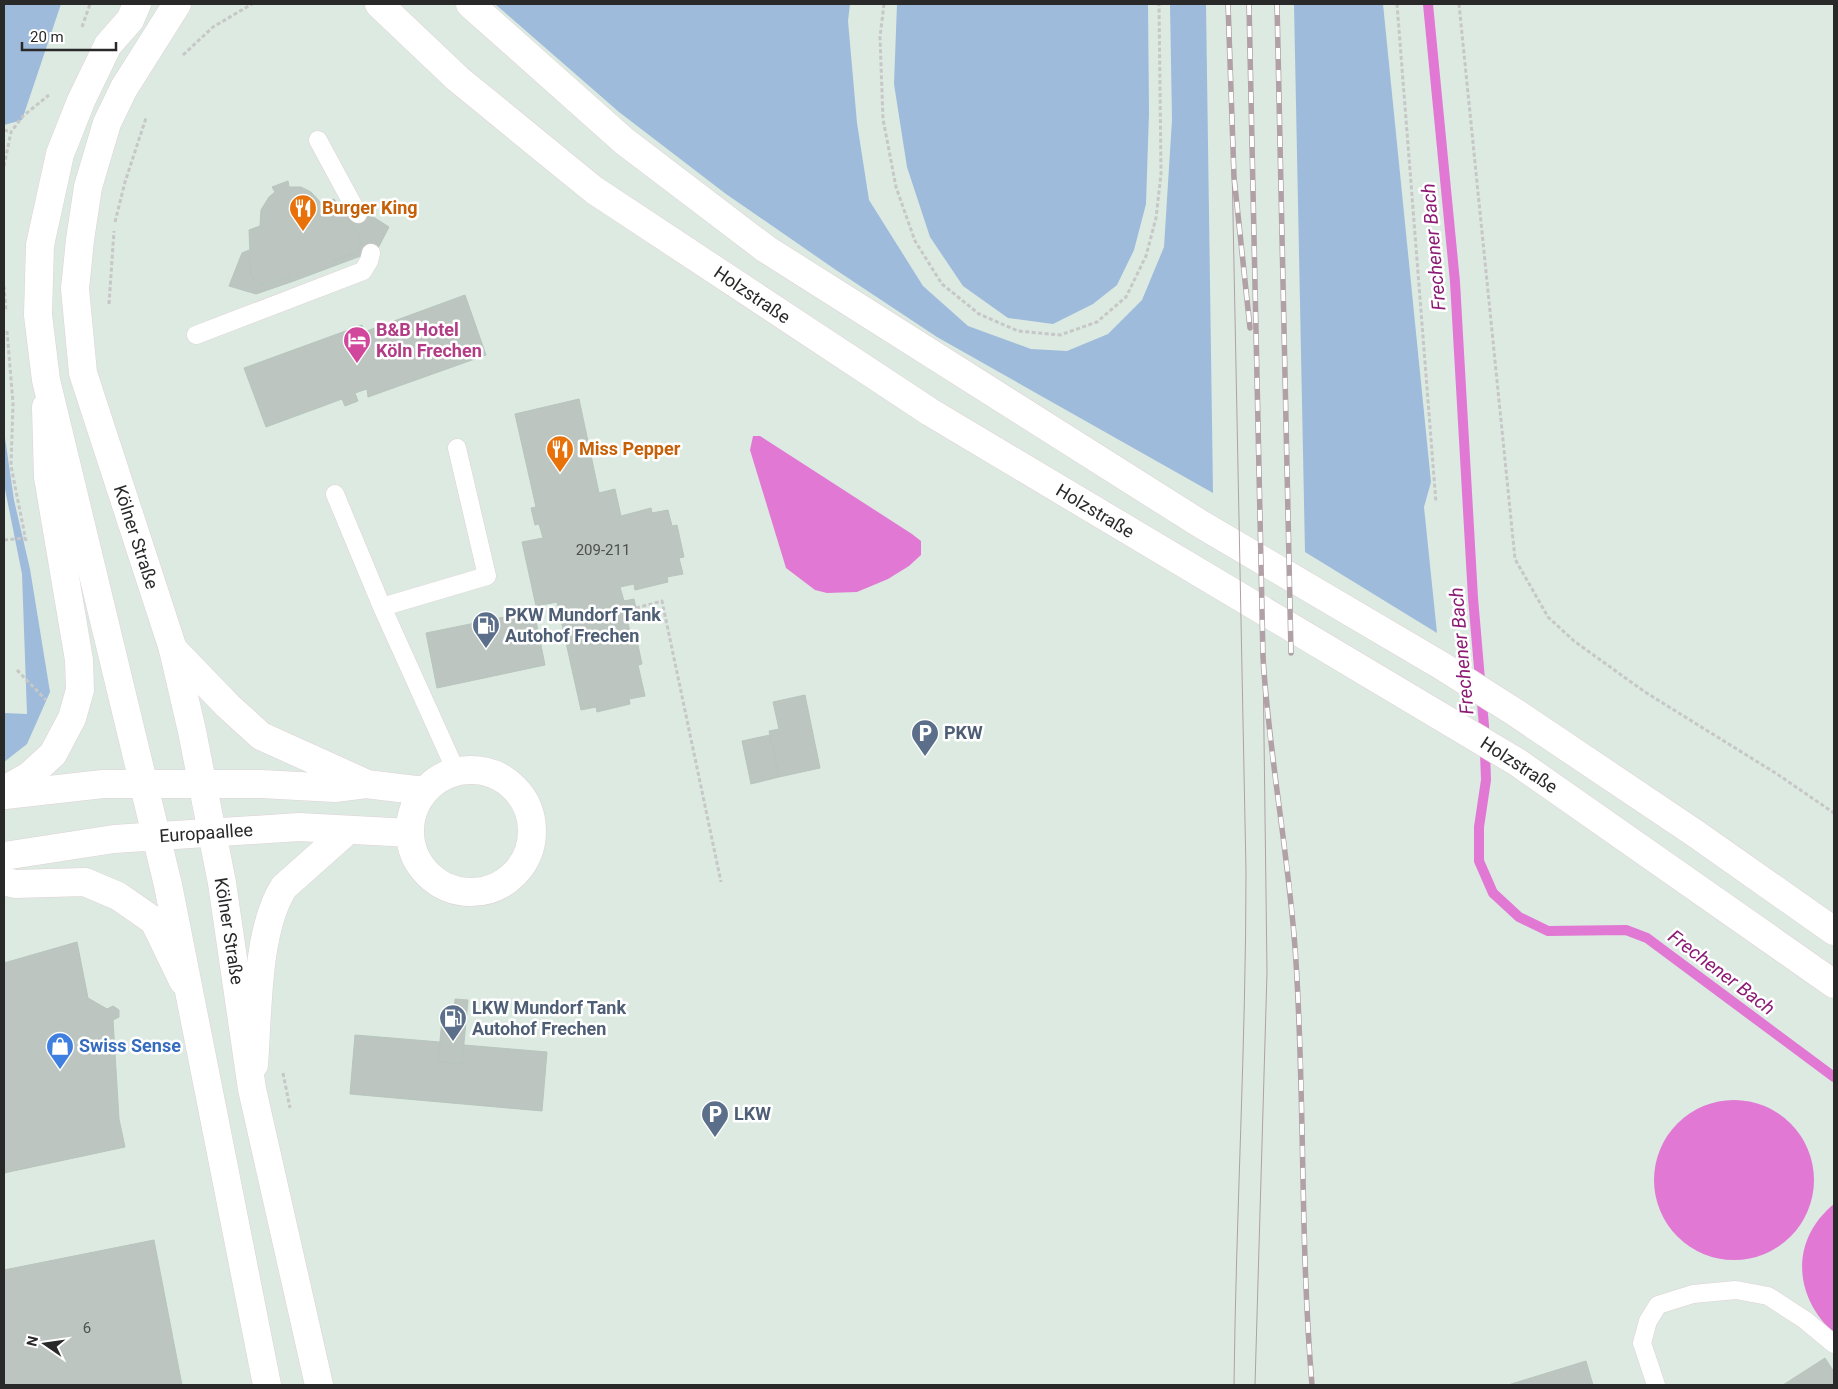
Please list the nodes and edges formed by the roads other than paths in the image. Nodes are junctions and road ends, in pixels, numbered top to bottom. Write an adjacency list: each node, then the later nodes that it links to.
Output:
1 (122, 4): 8 (main road)
2 (137, 4): 8 (main road)
3 (177, 4): 7 (main road, Kölner Straße)
4 (194, 4): 7 (main road)
5 (379, 4): 32 (main road, Holzstraße)
6 (470, 4): 31 (main road)
7 (161, 32): 17 (main road, Kölner Straße)
8 (108, 45): 13 (main road)
9 (318, 140): 10 (lane)
10 (358, 214)
11 (371, 253): 12 (lane)
12 (196, 336)
13 (46, 380): 21 (main road); 22 (main road)
14 (456, 448): 16 (lane)
15 (336, 494): 16 (lane)
16 (382, 607): 18 (lane)
17 (173, 649): 19 (main road, Kölner Straße); 20 (main road)
18 (456, 771): 23 (main road); 27 (main road)
19 (203, 784): 20 (main road); 21 (main road); 26 (main road, Kölner Straße)
20 (366, 784): 23 (main road)
21 (145, 785): 24 (main road); 28 (main road)
22 (4, 790)
23 (424, 792): 27 (main road)
24 (4, 795)
25 (348, 830): 26 (main road, Europaallee); 27 (main road, Europaallee); 34 (main road, Kölner Straße)
26 (213, 833): 28 (main road, Europaallee); 34 (main road, Kölner Straße)
27 (410, 833)
28 (157, 836): 29 (main road, Europaallee); 33 (main road)
29 (4, 856)
30 (4, 881): 33 (main road)
31 (1834, 932)
32 (1834, 984)
33 (188, 990): 36 (main road)
34 (252, 1089): 37 (main road, Kölner Straße)
35 (1834, 1344): 38 (lane)
36 (267, 1385)
37 (319, 1385)
38 (1656, 1385)

